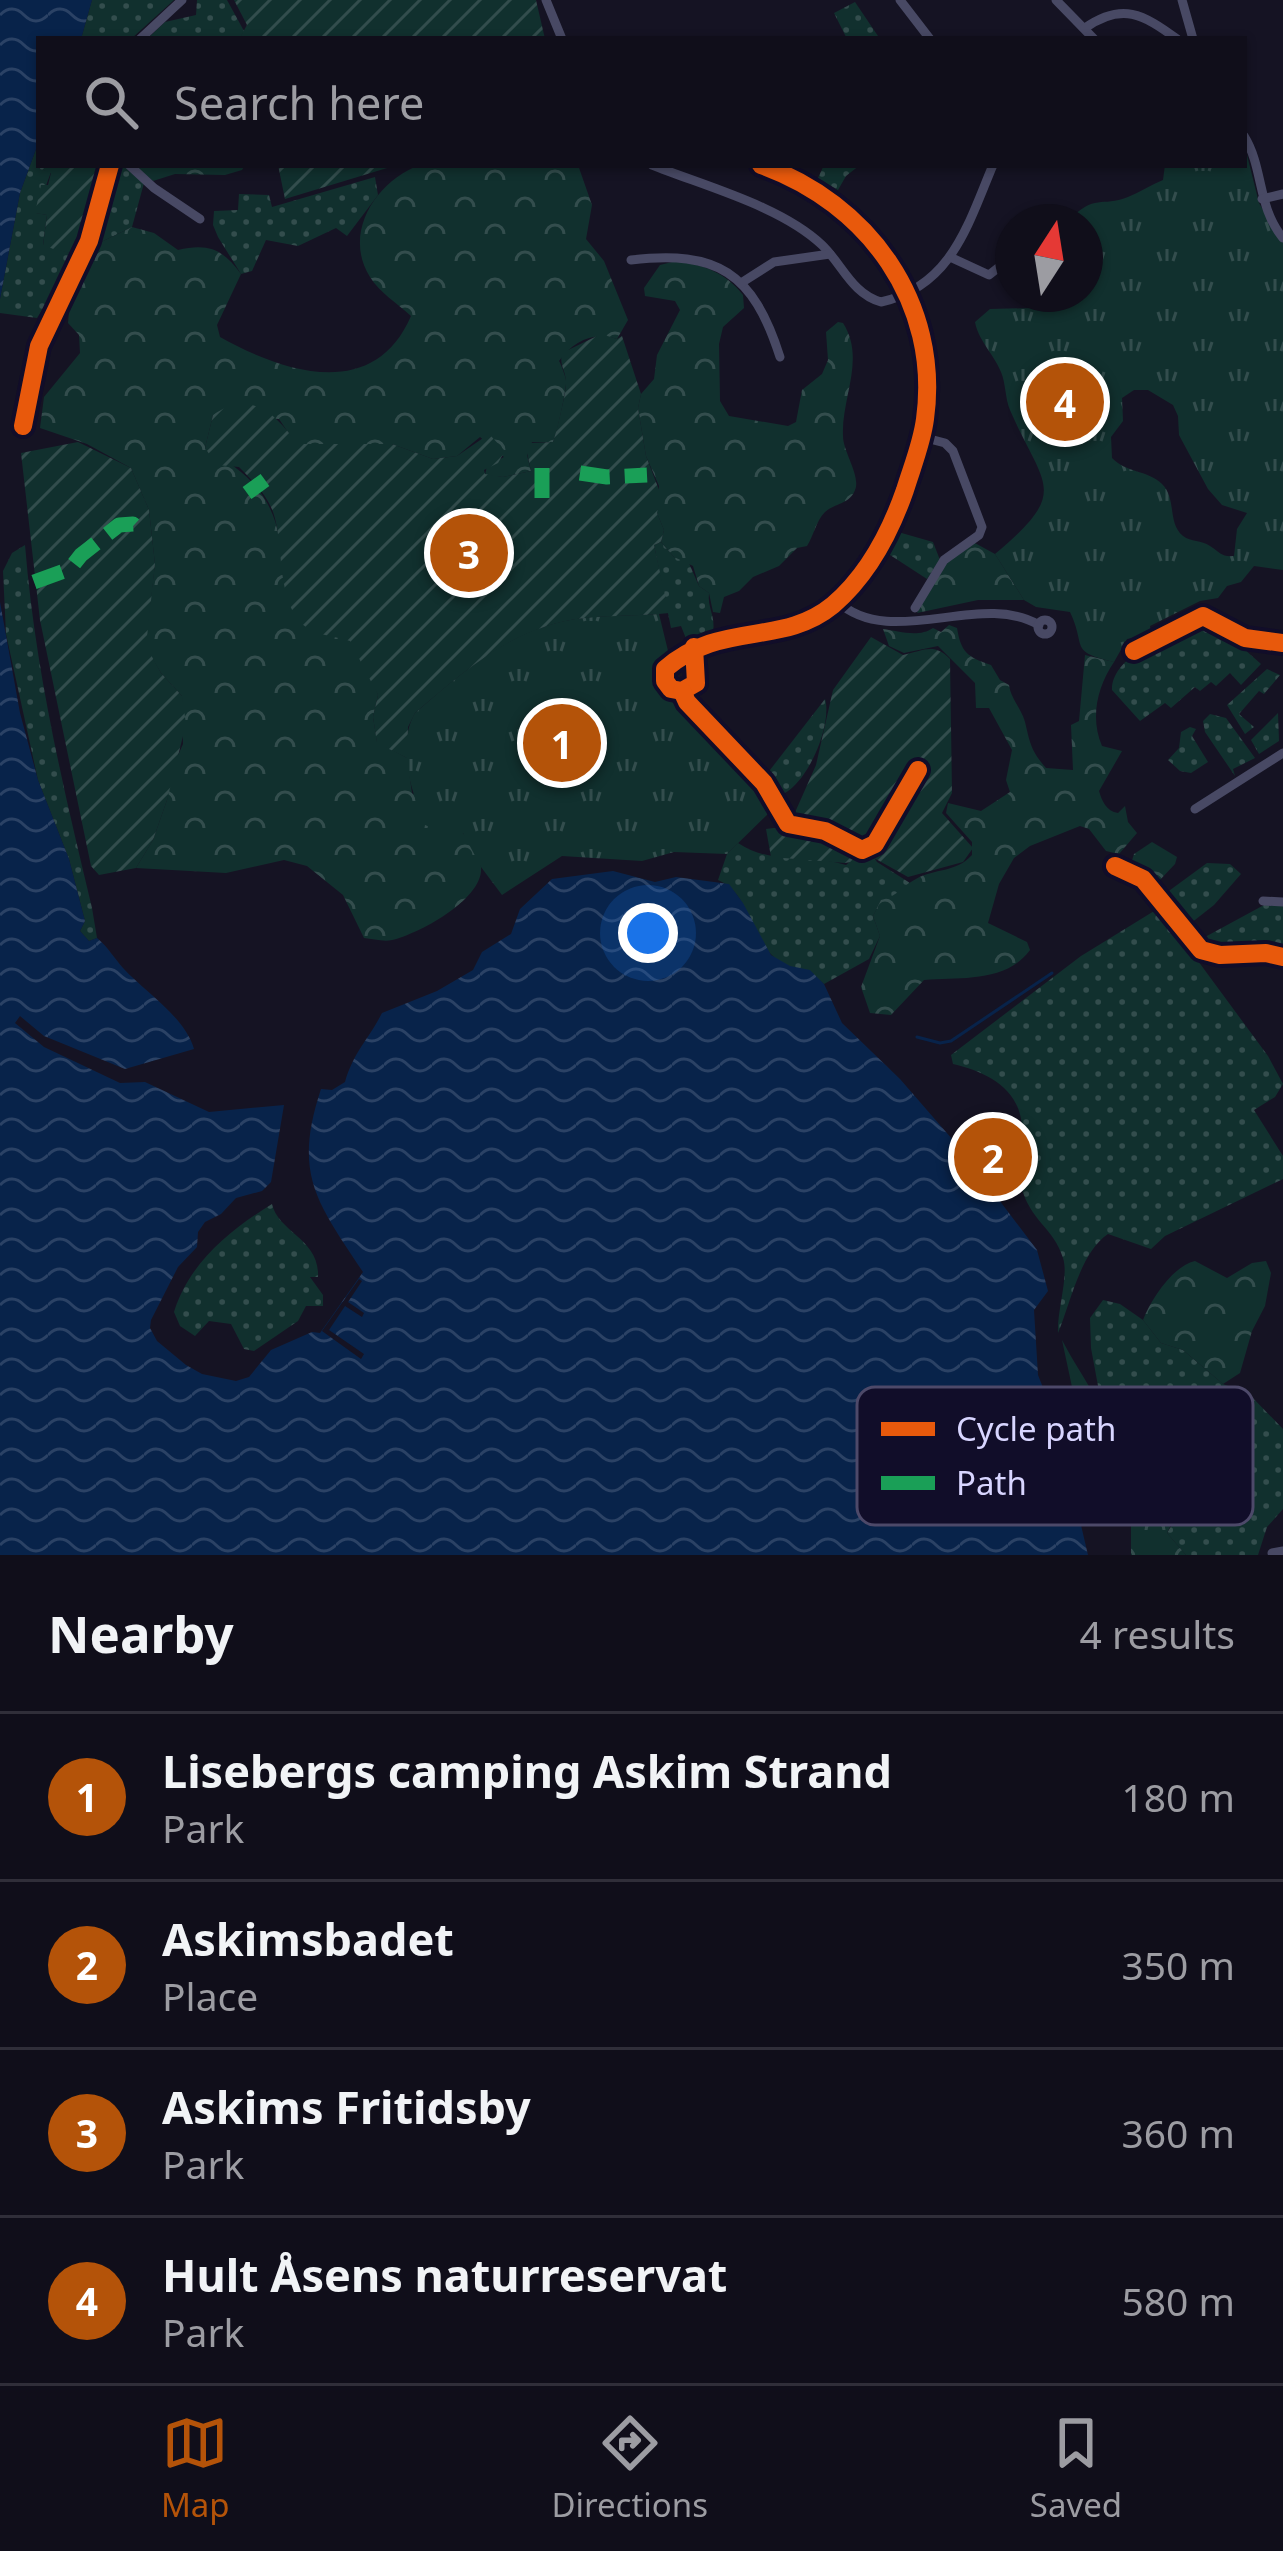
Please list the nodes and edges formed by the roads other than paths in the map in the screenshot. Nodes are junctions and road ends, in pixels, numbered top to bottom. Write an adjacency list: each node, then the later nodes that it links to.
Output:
1 (182, 0): 7 (street)
2 (546, 0): 8 (street)
3 (900, 0): 9 (street)
4 (1056, 0): 6 (street)
5 (1182, 0): 12 (street)
6 (1085, 28): 10 (street); 11 (street)
7 (143, 36)
8 (561, 36)
9 (928, 36)
10 (1092, 36)
11 (1172, 36)
12 (1192, 36)
13 (1247, 142): 20 (street)
14 (109, 168): 30 (street)
15 (132, 168): 21 (street)
16 (659, 168): 23 (street)
17 (782, 168): 28 (street)
18 (992, 168): 24 (street)
19 (1283, 194): 20 (street)
20 (1262, 200): 22 (street)
21 (200, 219)
22 (1283, 238)
23 (830, 254): 27 (street); 28 (street)
24 (952, 258): 26 (street); 28 (street)
25 (631, 260): 27 (street)
26 (995, 270)
27 (741, 283): 29 (street)
28 (907, 292): 31 (street)
29 (780, 357)
30 (23, 426)
31 (922, 436): 32 (street); 33 (street)
32 (837, 602): 34 (street); 36 (street)
33 (915, 608)
34 (1039, 625)
35 (1283, 643): 37 (street)
36 (694, 647): 36 (street)
37 (1134, 651)
38 (1283, 753): 39 (street)
39 (1196, 809)
40 (1115, 866): 43 (street)
41 (1263, 901): 42 (street)
42 (1283, 902)
43 (1283, 957)

